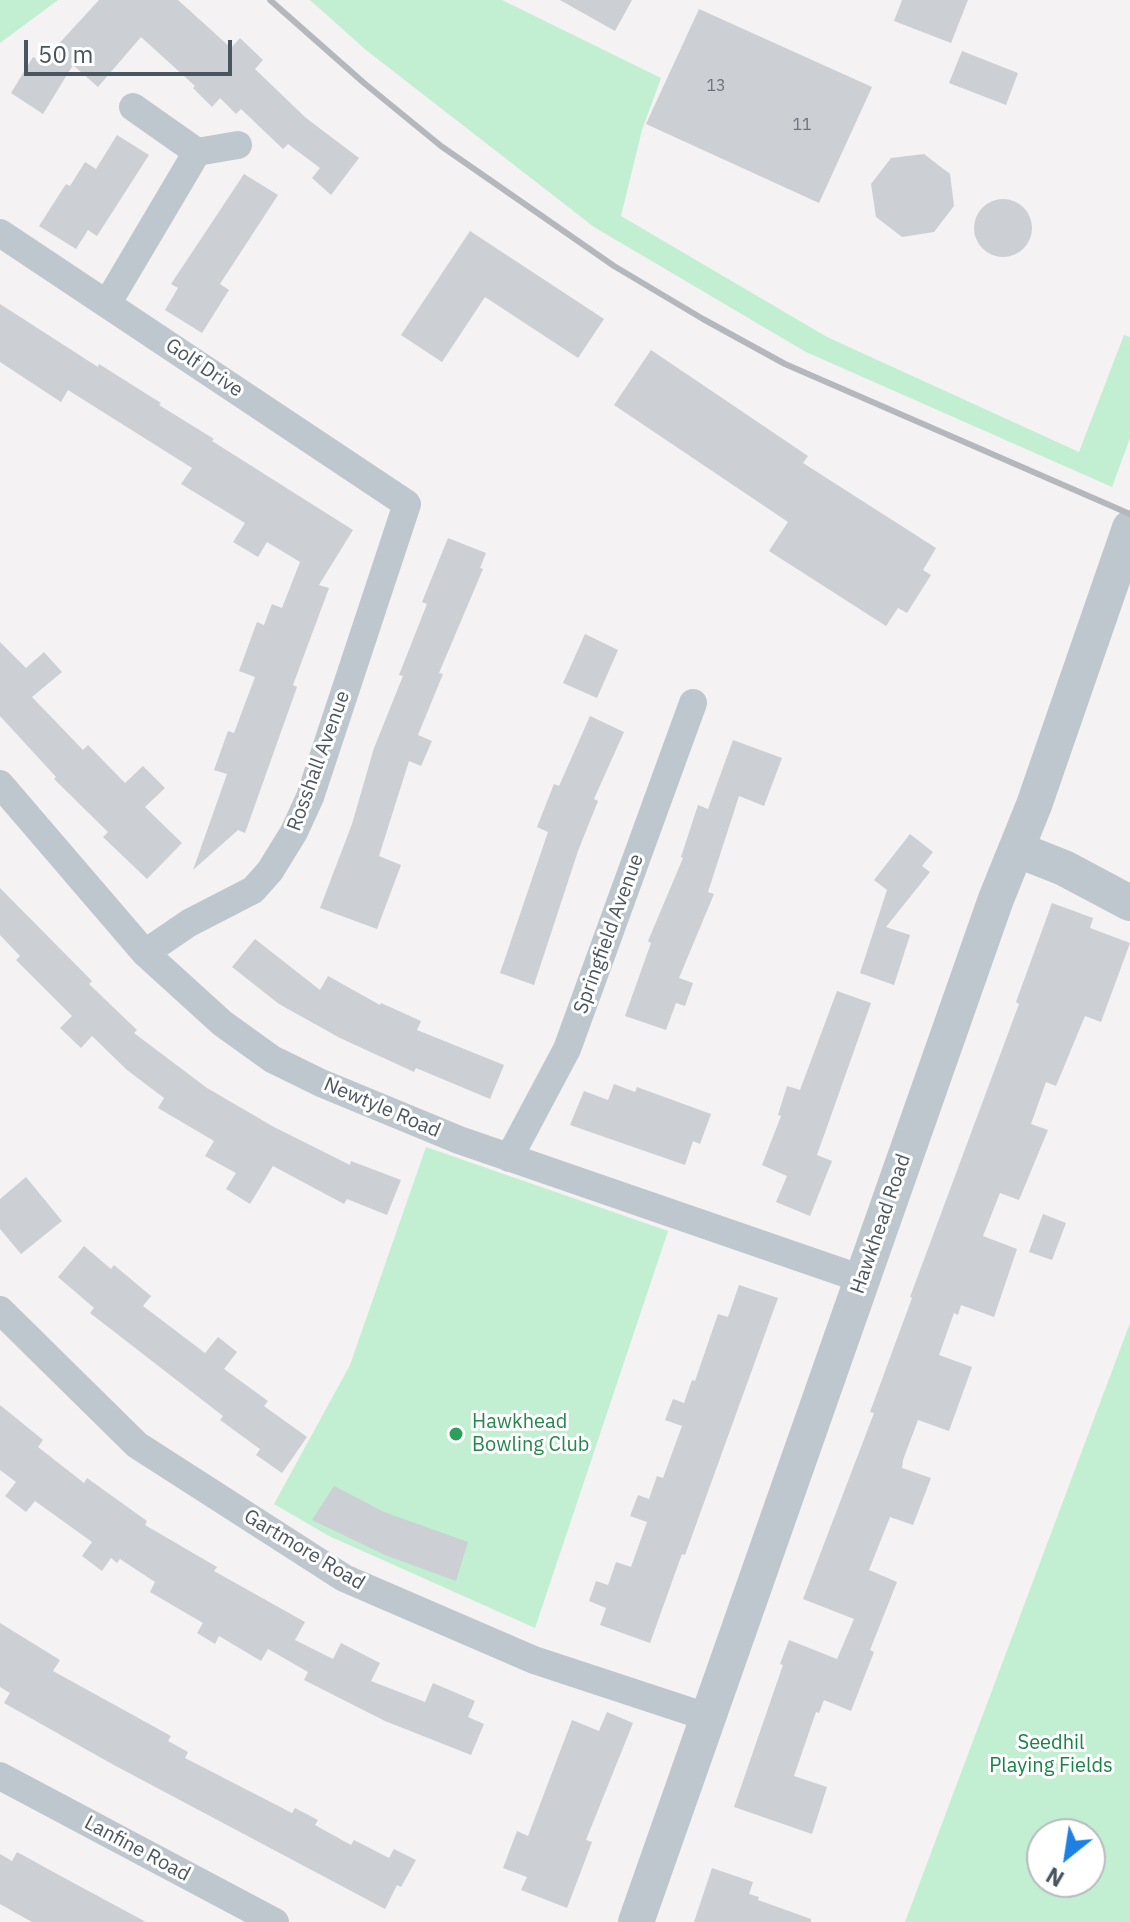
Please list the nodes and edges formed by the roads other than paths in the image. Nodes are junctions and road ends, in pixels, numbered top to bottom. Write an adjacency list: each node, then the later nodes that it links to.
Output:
1 (133, 107): 3 (street)
2 (238, 145): 3 (street)
3 (197, 152): 5 (street)
4 (0, 233): 5 (street, Golf Drive)
5 (107, 304): 6 (street, Golf Drive)
6 (407, 504): 12 (street, Rosshall Avenue)
7 (1130, 528): 10 (street, Hawkhead Road)
8 (693, 703): 13 (street, Springfield Avenue)
9 (0, 784): 12 (street, Newtyle Road)
10 (1016, 849): 11 (street); 14 (street, Hawkhead Road)
11 (1130, 903)
12 (145, 953): 13 (street, Newtyle Road)
13 (509, 1158): 14 (street, Newtyle Road)
14 (862, 1279): 16 (street, Hawkhead Road)
15 (0, 1310): 16 (street, Gartmore Road)
16 (707, 1717): 19 (street, Hawkhead Road)
17 (0, 1776): 18 (street, Lanfine Road)
18 (275, 1922)
19 (636, 1922)

